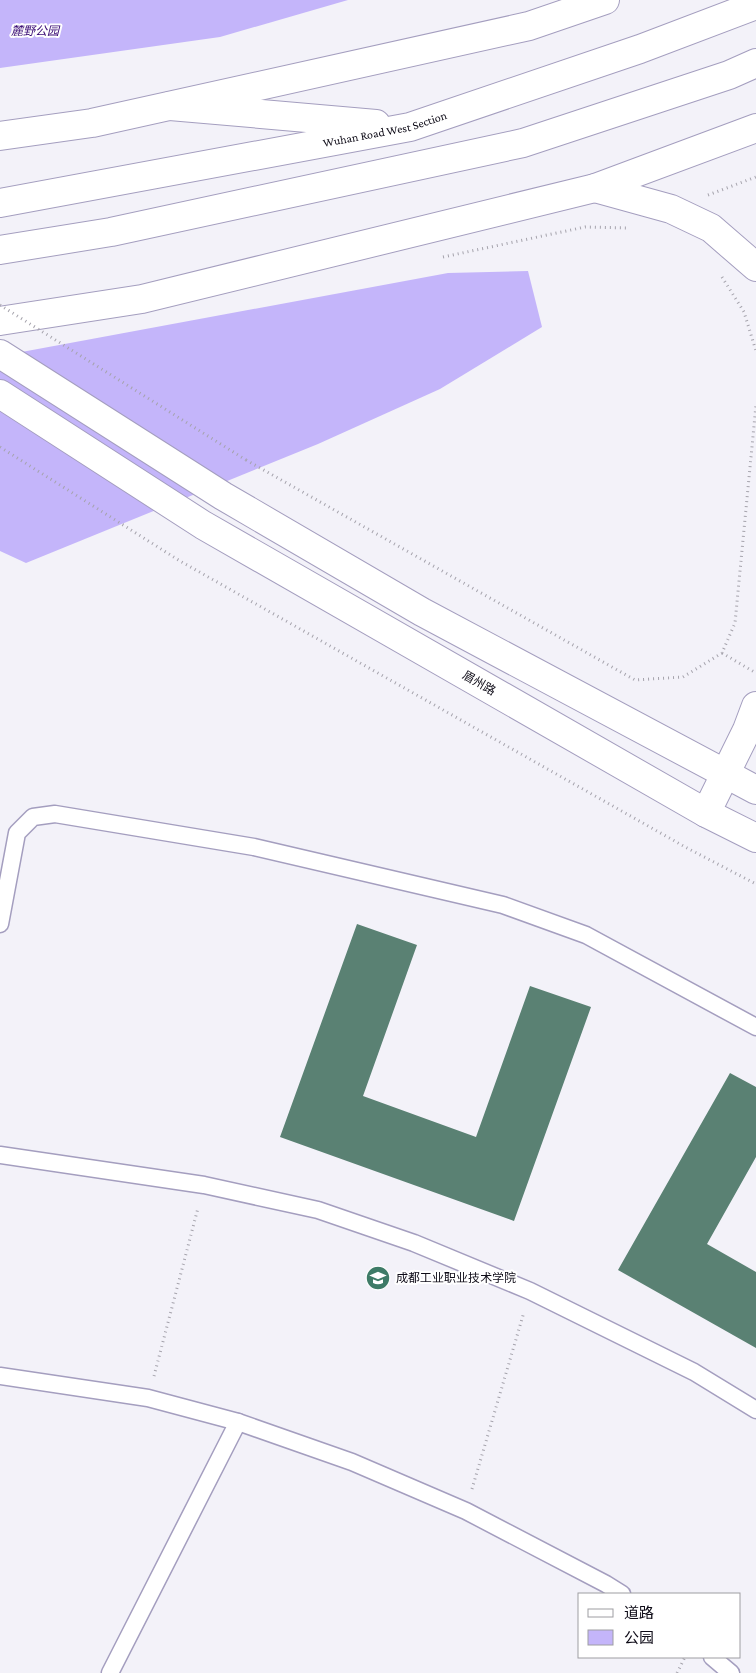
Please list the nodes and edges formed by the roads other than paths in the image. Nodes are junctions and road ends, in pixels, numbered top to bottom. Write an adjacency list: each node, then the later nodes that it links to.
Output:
1 (605, 0): 4 (main road)
2 (756, 5): 5 (main road, Wuhan Road West Section)
3 (756, 63): 10 (main road)
4 (170, 106): 5 (main road); 7 (main road)
5 (410, 127): 9 (main road, Wuhan Road West Section)
6 (756, 128): 8 (main road)
7 (0, 136)
8 (595, 188): 11 (main road); 12 (main road)
9 (0, 203)
10 (0, 250)
11 (756, 268)
12 (0, 321)
13 (0, 354): 16 (main road)
14 (0, 394): 18 (main road, 眉州路)
15 (756, 706): 16 (main road)
16 (726, 773): 17 (main road); 18 (main road)
17 (756, 790)
18 (706, 813): 19 (main road, 眉州路)
19 (756, 838)
20 (0, 924): 21 (lane)
21 (756, 1027)
22 (0, 1155): 24 (lane)
23 (0, 1376): 25 (lane)
24 (756, 1410)
25 (238, 1422): 26 (lane); 28 (lane)
26 (620, 1593)
27 (713, 1658): 29 (lane)
28 (110, 1673)
29 (731, 1673)

